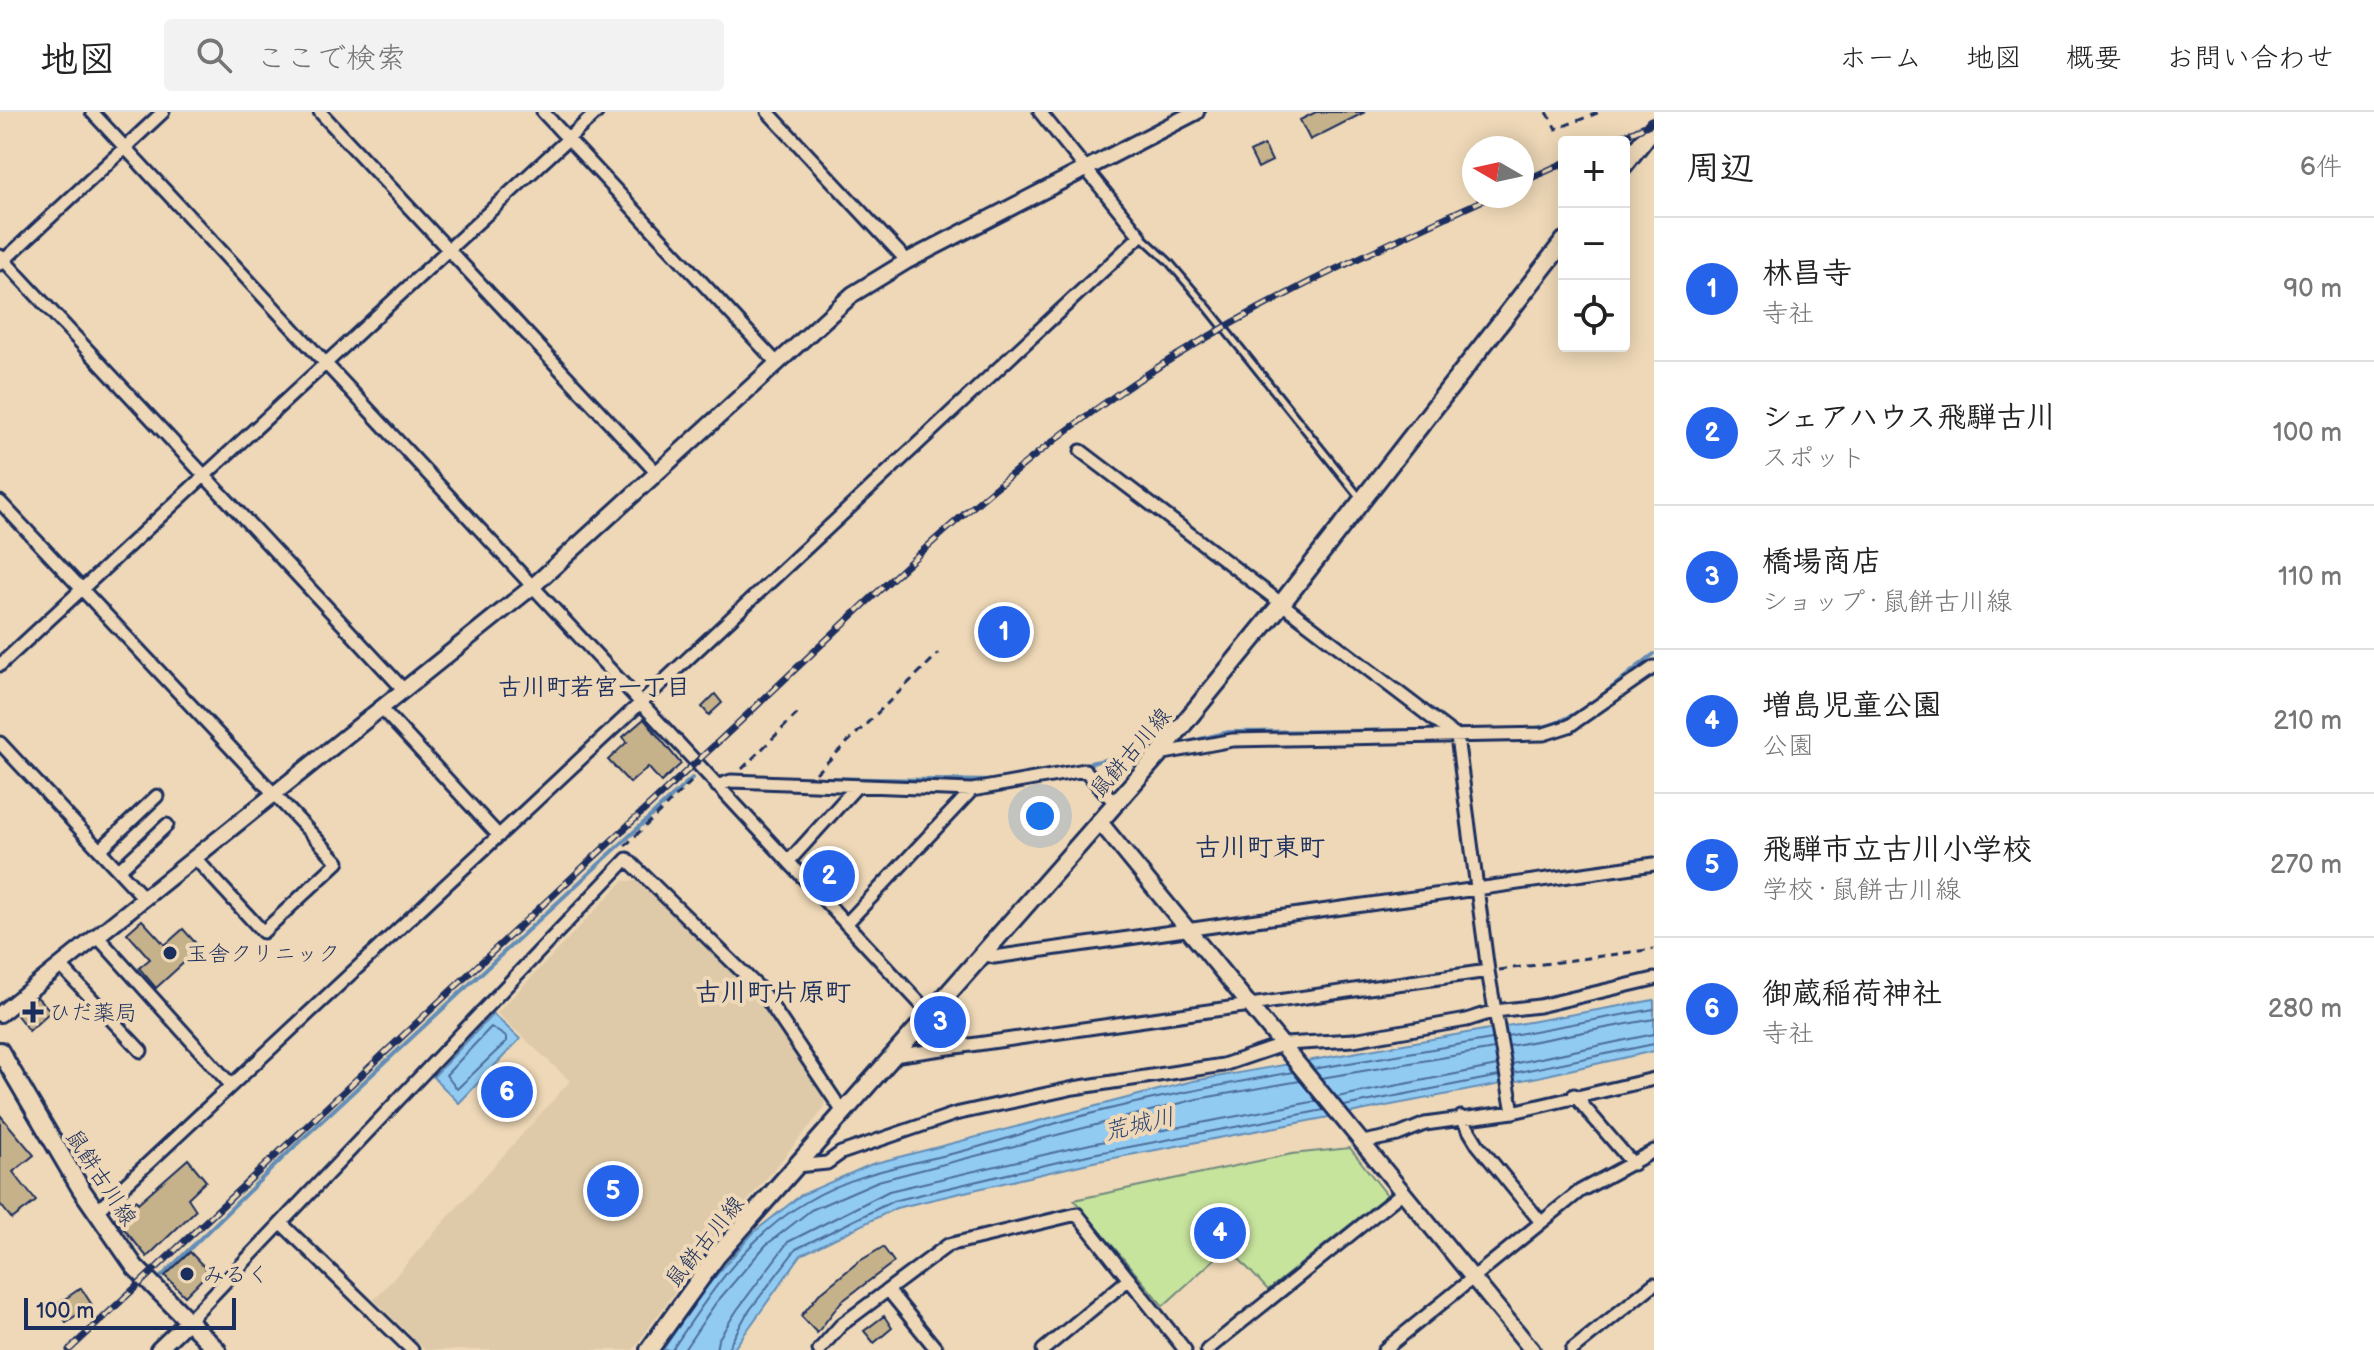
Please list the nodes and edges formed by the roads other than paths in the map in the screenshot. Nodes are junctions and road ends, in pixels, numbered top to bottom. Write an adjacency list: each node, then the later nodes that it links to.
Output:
1 (92, 112): 11 (street)
2 (163, 112): 11 (street)
3 (320, 112): 16 (street)
4 (543, 112): 10 (street)
5 (597, 112): 10 (street)
6 (768, 112): 18 (street)
7 (1040, 112): 13 (street)
8 (1196, 112): 13 (street)
9 (1654, 127): 12 (main road)
10 (568, 138): 16 (street); 19 (street)
11 (125, 148): 17 (street); 20 (street)
12 (1630, 157)
13 (1085, 169): 14 (street); 18 (street)
14 (1140, 236): 24 (lane); 32 (street)
15 (1558, 249): 24 (main road, 鼠餅古川線)
16 (447, 250): 20 (street); 22 (street)
17 (1, 260): 23 (street)
18 (907, 261): 19 (street)
19 (777, 363): 22 (street)
20 (326, 364): 23 (street); 26 (street)
21 (1081, 451): 28 (street)
22 (656, 472): 26 (street)
23 (203, 477): 27 (street); 31 (street)
24 (1361, 500): 28 (main road, 鼠餅古川線)
25 (0, 502): 27 (street)
26 (532, 587): 31 (street); 32 (street)
27 (82, 590): 29 (street); 40 (street)
28 (1282, 603): 34 (street); 36 (main road, 鼠餅古川線)
29 (0, 665)
30 (1654, 667): 34 (street)
31 (404, 690): 33 (street)
32 (642, 704): 37 (street); 45 (street)
33 (381, 708): 40 (street); 45 (street)
34 (1457, 737): 36 (street); 51 (street)
35 (0, 743): 46 (street)
36 (1159, 754): 42 (main road, 鼠餅古川線)
37 (717, 786): 38 (street); 48 (street)
38 (857, 786): 39 (street); 48 (street)
39 (972, 790): 42 (street); 53 (street)
40 (274, 795): 47 (street); 47 (street)
41 (157, 796): 46 (street)
42 (1114, 802): 43 (main road, 鼠餅古川線)
43 (1099, 821): 54 (street); 56 (main road, 鼠餅古川線)
44 (167, 825): 50 (street)
45 (499, 836): 69 (street)
46 (100, 850): 50 (street)
47 (195, 858): 52 (street)
48 (789, 861): 53 (street)
49 (1654, 864): 51 (street)
50 (120, 869): 52 (street)
51 (1478, 889): 54 (street); 58 (street)
52 (145, 899): 55 (street)
53 (846, 924): 63 (street)
54 (1191, 930): 56 (street); 60 (street)
55 (97, 936): 57 (street); 69 (street)
56 (982, 954): 63 (main road, 鼠餅古川線)
57 (60, 965): 62 (street); 66 (street)
58 (1488, 971): 60 (street); 61 (street)
59 (1654, 979): 61 (street)
60 (1251, 1005): 64 (street); 67 (street)
61 (1495, 1011): 64 (street); 72 (street)
62 (0, 1014)
63 (930, 1014): 67 (main road, 鼠餅古川線)
64 (1288, 1048): 74 (street); 77 (street)
65 (0, 1051): 80 (main road, 鼠餅古川線)
66 (141, 1051)
67 (893, 1056): 71 (main road, 鼠餅古川線)
68 (1654, 1079): 70 (street)
69 (231, 1085): 80 (street)
70 (1574, 1095): 72 (street); 76 (street)
71 (843, 1112): 77 (main road, 鼠餅古川線); 82 (street)
72 (1513, 1112): 73 (street)
73 (1461, 1117): 74 (street); 81 (street)
74 (1363, 1142): 79 (street)
75 (1649, 1153): 76 (street); 78 (street)
76 (1633, 1164): 81 (street)
77 (797, 1166): 91 (main road, 鼠餅古川線)
78 (1654, 1167)
79 (1403, 1192): 83 (street); 96 (street)
80 (97, 1211): 87 (main road, 鼠餅古川線)
81 (1540, 1221): 83 (street)
82 (281, 1223): 87 (street); 90 (street)
83 (1474, 1277): 97 (street); 98 (street)
84 (1129, 1279): 86 (street); 94 (street); 95 (street)
85 (1654, 1284): 99 (street)
86 (888, 1290): 92 (street); 93 (street)
87 (187, 1322): 88 (street); 89 (main road, 鼠餅古川線)
88 (158, 1350)
89 (217, 1350)
90 (412, 1350)
91 (649, 1350)
92 (819, 1350)
93 (937, 1350)
94 (1043, 1350)
95 (1185, 1350)
96 (1207, 1350)
97 (1384, 1350)
98 (1532, 1350)
99 (1572, 1350)

